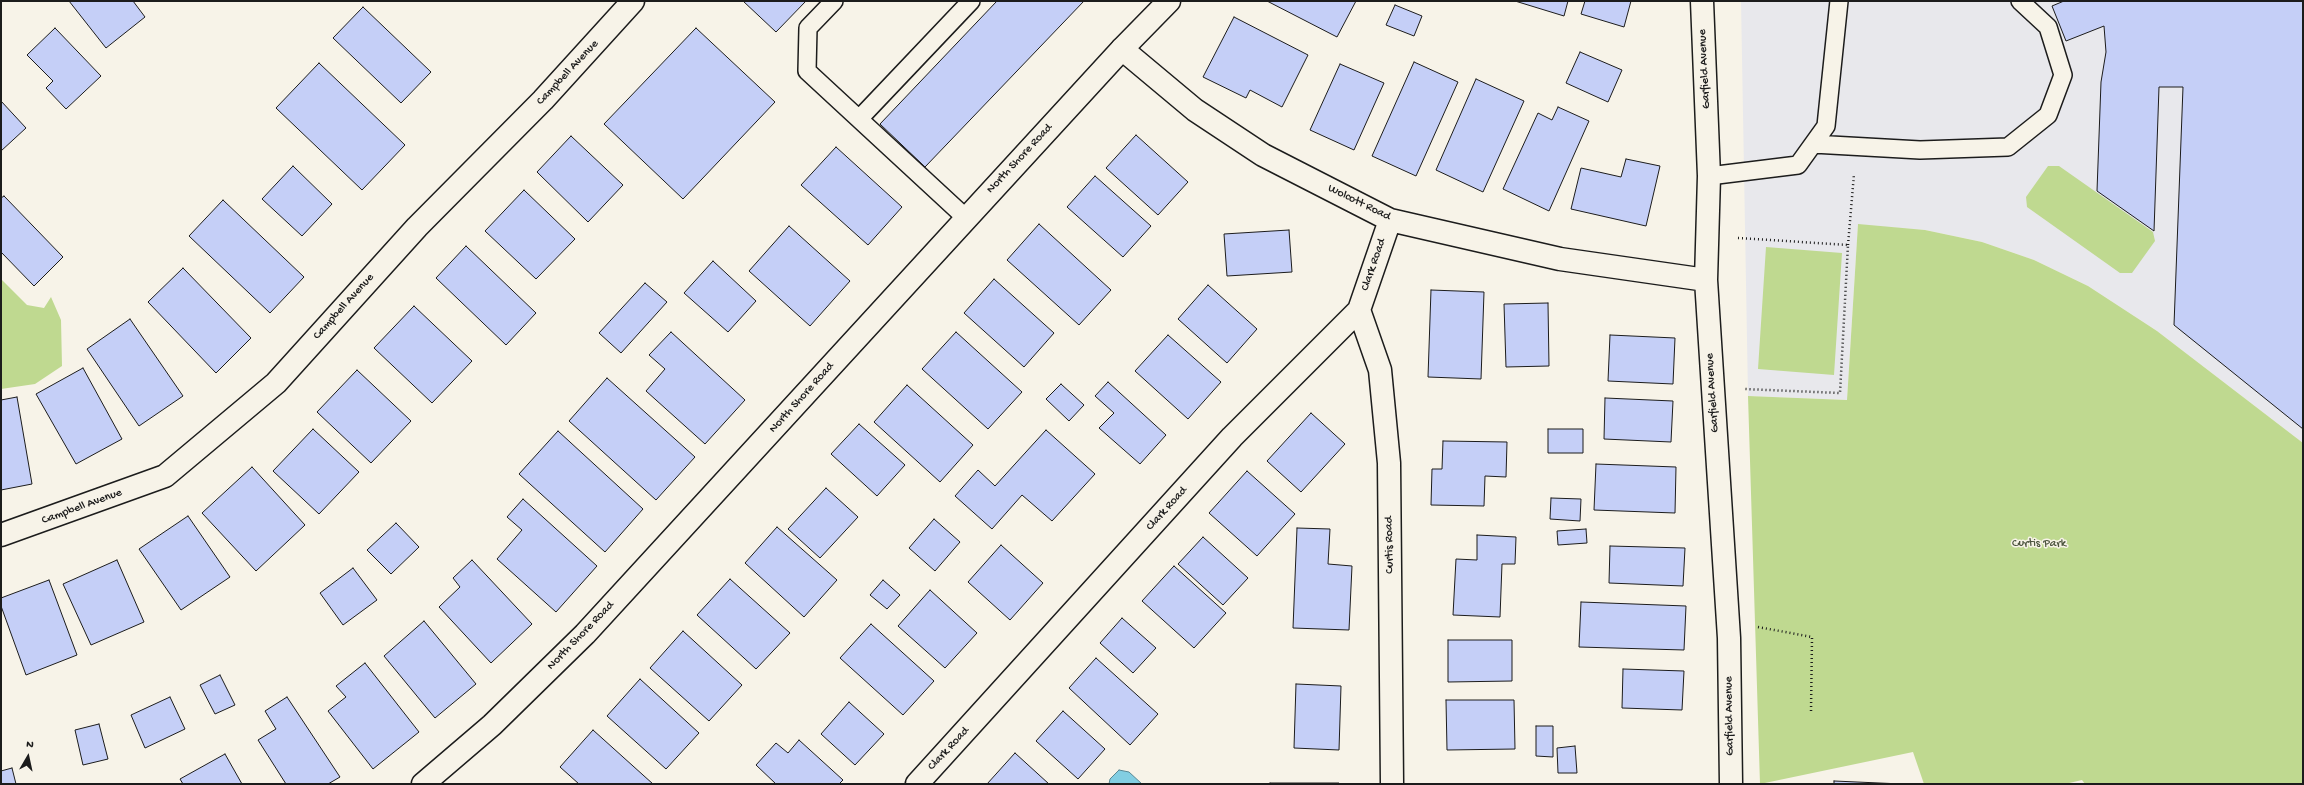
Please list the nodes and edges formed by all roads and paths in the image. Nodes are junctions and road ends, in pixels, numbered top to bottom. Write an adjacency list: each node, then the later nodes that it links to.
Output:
1 (634, 1): 20 (street, Campbell Avenue)
2 (834, 1): 9 (lane)
3 (971, 1): 9 (lane)
4 (1169, 1): 8 (street, North Shore Road)
5 (1702, 1): 12 (street, Garfield Avenue)
6 (1838, 1): 10 (lane)
7 (2020, 1): 10 (lane)
8 (1122, 49): 13 (street, North Shore Road); 14 (street, Wolcott Road)
9 (859, 119): 13 (lane)
10 (1813, 144): 12 (lane)
11 (1855, 170): 16 (path)
12 (1709, 176): 17 (street, Garfield Avenue)
13 (966, 218): 23 (street, North Shore Road)
14 (1390, 220): 17 (street, Wolcott Road); 18 (street, Clark Road)
15 (1738, 238): 16 (path)
16 (1848, 245): 19 (path)
17 (1706, 280): 26 (street, Garfield Avenue)
18 (1359, 310): 24 (street, Clark Road); 25 (street, Curtis Road)
19 (1743, 389)
20 (1, 535)
21 (1750, 626): 22 (path)
22 (1811, 712)
23 (422, 784)
24 (917, 784)
25 (1392, 784)
26 (1731, 784)

